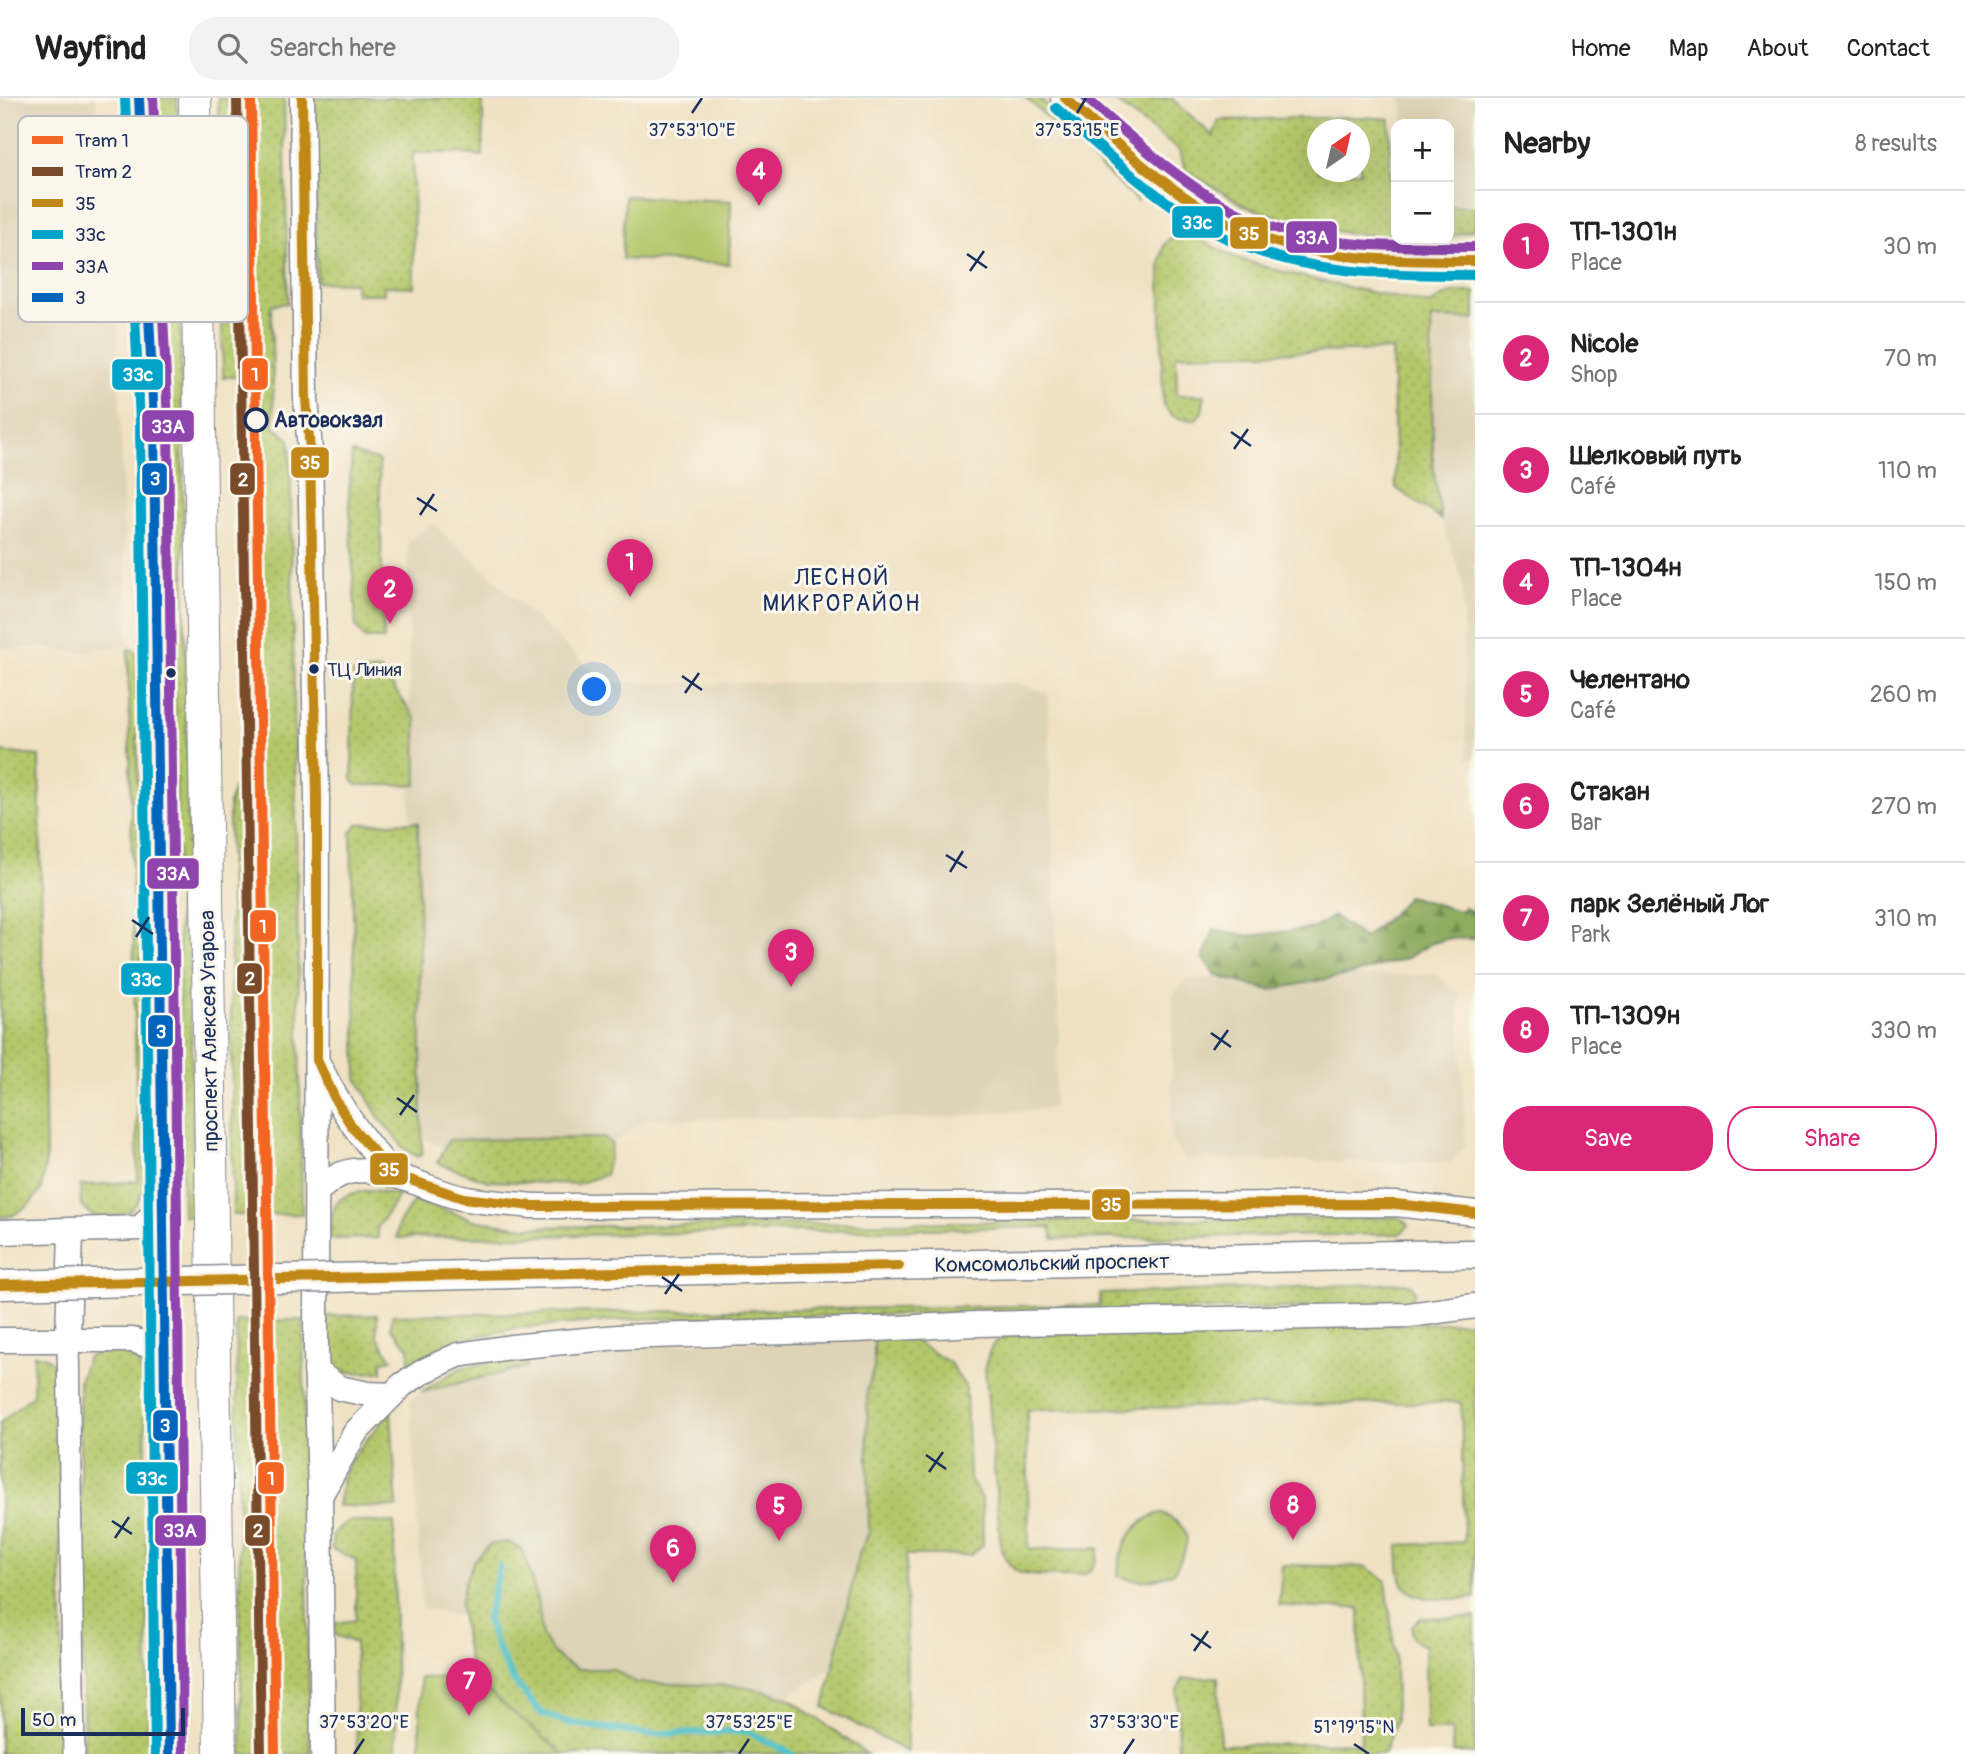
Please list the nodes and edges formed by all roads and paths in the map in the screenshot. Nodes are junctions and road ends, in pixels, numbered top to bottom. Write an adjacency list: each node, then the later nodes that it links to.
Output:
1 (139, 98): 5 (main road)
2 (195, 98): 6 (main road, проспект Алексея Угарова)
3 (302, 98): 10 (street)
4 (1065, 98): 7 (main road)
5 (140, 116)
6 (195, 116)
7 (1475, 261)
8 (149, 322): 13 (main road)
9 (198, 322): 28 (main road, проспект Алексея Угарова)
10 (317, 1060): 11 (street); 12 (street)
11 (393, 1174): 12 (street); 14 (street)
12 (317, 1191): 23 (street)
13 (164, 1201): 15 (street); 22 (main road)
14 (1475, 1213)
15 (71, 1231): 16 (street); 20 (street)
16 (0, 1232)
17 (1475, 1254): 18 (main road, Комсомольский проспект, bridge)
18 (0, 1285)
19 (1475, 1306): 24 (street)
20 (68, 1338): 21 (street); 22 (street); 26 (street)
21 (0, 1340)
22 (164, 1351): 27 (main road)
23 (316, 1371): 24 (street); 25 (street)
24 (392, 1395): 25 (street)
25 (320, 1496): 29 (street)
26 (74, 1754)
27 (169, 1754)
28 (220, 1754)
29 (323, 1754)

